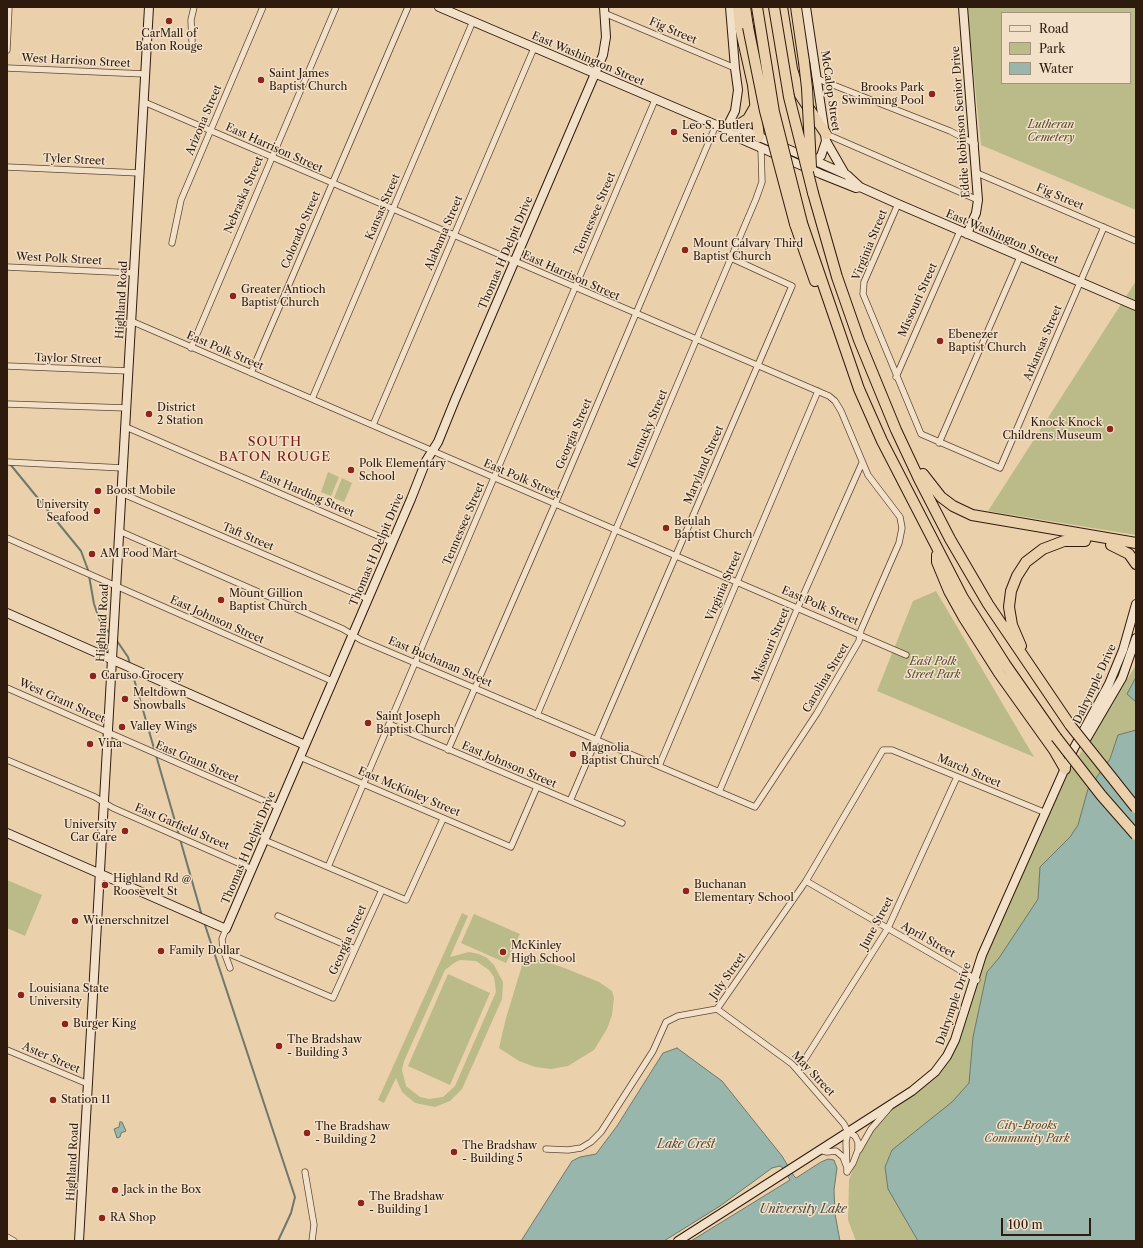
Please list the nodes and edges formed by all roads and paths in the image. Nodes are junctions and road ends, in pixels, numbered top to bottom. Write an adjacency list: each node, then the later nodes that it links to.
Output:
1 (9, 7): 21 (street)
2 (149, 7): 24 (street, Highland Road)
3 (194, 7): 19 (street)
4 (263, 7): 32 (street, Arizona Street)
5 (336, 7): 37 (street, Nebraska Street)
6 (408, 7): 44 (street, Colorado Street)
7 (439, 7): 18 (street, East Washington Street)
8 (730, 7): 23 (street)
9 (738, 7): 29 (highway)
10 (745, 7): 50 (highway, bridge)
11 (757, 7): 50 (highway, bridge)
12 (774, 7): 46 (highway, bridge)
13 (782, 7): 34 (highway)
14 (796, 7): 46 (highway, bridge)
15 (806, 7): 26 (street, McCalop Street)
16 (963, 7): 35 (street, Eddie Robinson Senior Drive)
17 (604, 10): 23 (street, Fig Street); 25 (street, Thomas H Delpit Drive)
18 (473, 21): 20 (street, East Washington Street); 49 (street, Kansas Street)
19 (192, 41)
20 (534, 48): 25 (street, East Washington Street); 53 (street, Alabama Street)
21 (7, 50)
22 (7, 68): 24 (street, West Harrison Street)
23 (735, 68): 31 (street)
24 (145, 74): 28 (street, Highland Road)
25 (595, 74): 27 (street, East Washington Street); 58 (street, Thomas H Delpit Drive)
26 (818, 79): 34 (street, McCalop Street); 35 (street)
27 (655, 100): 30 (street, East Washington Street); 62 (street, Tennessee Street)
28 (144, 102): 32 (street, East Harrison Street); 41 (street, Highland Road)
29 (756, 105): 31 (highway); 33 (highway)
30 (716, 125): 31 (street, East Washington Street); 64 (street, Georgia Street)
31 (730, 129): 33 (street); 36 (street)
32 (210, 131): 37 (street, East Harrison Street); 55 (street, Arizona Street)
33 (759, 136): 38 (street)
34 (826, 137): 38 (street); 43 (street, McCalop Street); 47 (street)
35 (975, 144): 42 (street, Eddie Robinson Senior Drive)
36 (761, 148): 40 (street); 57 (street, Kentucky Street)
37 (271, 158): 44 (street, East Harrison Street); 67 (street, Nebraska Street)
38 (817, 161): 40 (street); 43 (street)
39 (7, 167): 41 (street, Tyler Street)
40 (804, 167): 45 (street)
41 (140, 173): 60 (street, Highland Road)
42 (976, 173): 47 (street, Eddie Robinson Senior Drive); 51 (street, Fig Street)
43 (845, 174): 45 (street)
44 (332, 184): 49 (street, East Harrison Street); 71 (street, Colorado Street)
45 (860, 187): 48 (street, East Washington Street)
46 (813, 193): 79 (highway)
47 (978, 200): 52 (street, Eddie Robinson Senior Drive)
48 (898, 204): 52 (street, East Washington Street); 72 (street, Virginia Street)
49 (393, 210): 53 (street, East Harrison Street); 74 (street, Kansas Street)
50 (798, 223): 96 (highway)
51 (1104, 227): 54 (street, Fig Street); 61 (street, Arkansas Street)
52 (963, 233): 56 (street, East Washington Street); 72 (street, Missouri Street)
53 (454, 236): 58 (street, East Harrison Street); 77 (street, Alabama Street)
54 (1136, 240)
55 (172, 243)
56 (1020, 256): 61 (street, East Washington Street); 80 (street)
57 (731, 258): 66 (street, Kentucky Street); 68 (street, Maryland Street)
58 (515, 262): 62 (street, East Harrison Street); 81 (street, Thomas H Delpit Drive)
59 (7, 267): 60 (street, West Polk Street)
60 (134, 273): 65 (street, Highland Road)
61 (1081, 282): 63 (street, East Washington Street); 80 (street, Arkansas Street)
62 (574, 288): 64 (street, East Harrison Street); 85 (street, Tennessee Street)
63 (1136, 306)
64 (636, 315): 66 (street, East Harrison Street); 87 (street, Georgia Street)
65 (131, 322): 67 (street, East Polk Street); 70 (street, Highland Road)
66 (697, 339): 68 (street, East Harrison Street); 89 (street, Kentucky Street)
67 (191, 348): 71 (street, East Polk Street)
68 (758, 365): 73 (street, East Harrison Street); 98 (street, Maryland Street)
69 (7, 366): 70 (street, Taylor Street)
70 (129, 371): 76 (street, Highland Road)
71 (251, 373): 74 (street, East Polk Street)
72 (896, 377): 80 (street)
73 (818, 391): 83 (street, East Harrison Street); 100 (street, Virginia Street)
74 (312, 399): 77 (street, East Polk Street)
75 (7, 404): 76 (street)
76 (127, 408): 78 (street, Highland Road)
77 (373, 425): 81 (street, East Polk Street)
78 (126, 427): 84 (street, Highland Road); 93 (street, East Harding Street)
79 (896, 430): 94 (highway); 115 (highway)
80 (940, 443)
81 (432, 451): 85 (street, East Polk Street); 93 (street, Thomas H Delpit Drive)
82 (7, 462): 84 (street)
83 (862, 463): 88 (street, East Harrison Street); 104 (street, Missouri Street)
84 (123, 468): 86 (street, Highland Road)
85 (494, 478): 87 (street, East Polk Street); 111 (street, Tennessee Street)
86 (122, 492): 90 (street, Highland Road); 102 (street, Taft Street)
87 (555, 504): 89 (street, East Polk Street); 114 (street, Georgia Street)
88 (902, 528): 107 (street, Carolina Street)
89 (616, 530): 98 (street, East Polk Street); 116 (street, Kentucky Street)
90 (119, 532): 101 (street, Highland Road); 106 (street, East Buchanan Street)
91 (1136, 536): 94 (highway)
92 (7, 538): 101 (street, East Johnson Street)
93 (392, 542): 102 (street, Thomas H Delpit Drive)
94 (1113, 543): 95 (highway); 97 (highway); 99 (highway); 115 (highway)
95 (1136, 543)
96 (936, 545): 126 (highway); 140 (highway, bridge)
97 (1136, 548)
98 (676, 556): 100 (street, East Polk Street); 119 (street, Maryland Street)
99 (1136, 564)
100 (737, 582): 104 (street, East Polk Street); 125 (street, Virginia Street)
101 (116, 586): 110 (street, Highland Road); 112 (street, East Johnson Street)
102 (368, 599): 106 (street, Thomas H Delpit Drive)
103 (1136, 604): 126 (street, Dalrymple Drive)
104 (798, 607): 107 (street, East Polk Street); 130 (street, Missouri Street)
105 (7, 613): 110 (street)
106 (352, 634): 111 (street, East Buchanan Street); 112 (street, Thomas H Delpit Drive)
107 (860, 634): 109 (street, East Polk Street); 134 (street, Carolina Street)
108 (1136, 638): 126 (street, Dalrymple Drive)
109 (906, 655)
110 (112, 656): 118 (street, Highland Road); 120 (street)
111 (415, 662): 114 (street, East Buchanan Street); 117 (street, Tennessee Street)
112 (332, 681): 120 (street, Thomas H Delpit Drive)
113 (7, 688): 118 (street, West Grant Street)
114 (476, 688): 116 (street, East Buchanan Street); 122 (street, Georgia Street)
115 (1045, 690): 135 (highway, bridge)
116 (537, 715): 119 (street, East Buchanan Street)
117 (389, 724): 122 (street, East Johnson Street); 128 (street, Tennessee Street)
118 (108, 733): 132 (street, Highland Road); 133 (street, East Grant Street)
119 (597, 740): 125 (street, East Buchanan Street); 131 (street, Maryland Street)
120 (305, 745): 123 (street, Thomas H Delpit Drive)
121 (885, 749): 127 (street, March Street); 145 (street, July Street)
122 (448, 750): 129 (street, East Johnson Street)
123 (300, 757): 128 (street, East McKinley Street); 133 (street, Thomas H Delpit Drive)
124 (7, 760): 132 (street, East Garfield Street)
125 (659, 766): 130 (street, East Buchanan Street)
126 (1065, 769): 136 (street, Dalrymple Drive)
127 (957, 777): 136 (street, March Street); 148 (street, June Street)
128 (363, 785): 137 (street, East McKinley Street); 142 (street, Tennessee Street)
129 (537, 788): 131 (street, East Johnson Street); 137 (street, East McKinley Street)
130 (719, 792): 134 (street, East Buchanan Street)
131 (570, 801): 138 (street, East Johnson Street)
132 (104, 803): 143 (street, East Garfield Street); 144 (street, Highland Road)
133 (278, 807): 141 (street, Thomas H Delpit Drive)
134 (755, 807)
135 (1136, 808)
136 (1046, 812): 153 (street, Dalrymple Drive)
137 (443, 819): 146 (street)
138 (622, 823)
139 (7, 834): 144 (street)
140 (1136, 835)
141 (264, 840): 142 (street); 143 (street, Thomas H Delpit Drive)
142 (328, 867): 146 (street)
143 (252, 869): 149 (street, Thomas H Delpit Drive)
144 (100, 874): 149 (street); 157 (street, Highland Road)
145 (806, 881): 148 (street, April Street); 154 (street, July Street)
146 (382, 890): 150 (street, Georgia Street)
147 (278, 916): 150 (street)
148 (888, 928): 153 (street, April Street); 156 (street, June Street)
149 (226, 929): 151 (street, Thomas H Delpit Drive)
150 (355, 949): 151 (street, Georgia Street)
151 (225, 952): 152 (street, Thomas H Delpit Drive)
152 (230, 968)
153 (976, 980): 158 (street, Dalrymple Drive)
154 (717, 1010): 156 (street, May Street); 160 (street, July Street)
155 (7, 1050): 157 (street, Aster Street)
156 (798, 1070): 159 (street, May Street)
157 (88, 1084): 167 (street, Highland Road)
158 (895, 1102): 159 (street, Dalrymple Drive); 162 (street)
159 (848, 1132): 161 (street, Dalrymple Drive); 162 (street, May Street); 163 (street)
160 (546, 1148)
161 (819, 1150): 163 (street); 169 (street, Dalrymple Drive)
162 (857, 1154): 163 (street)
163 (847, 1167)
164 (305, 1172): 168 (street)
165 (7, 1237): 166 (street)
166 (14, 1241)
167 (79, 1241)
168 (312, 1241)
169 (678, 1241)

